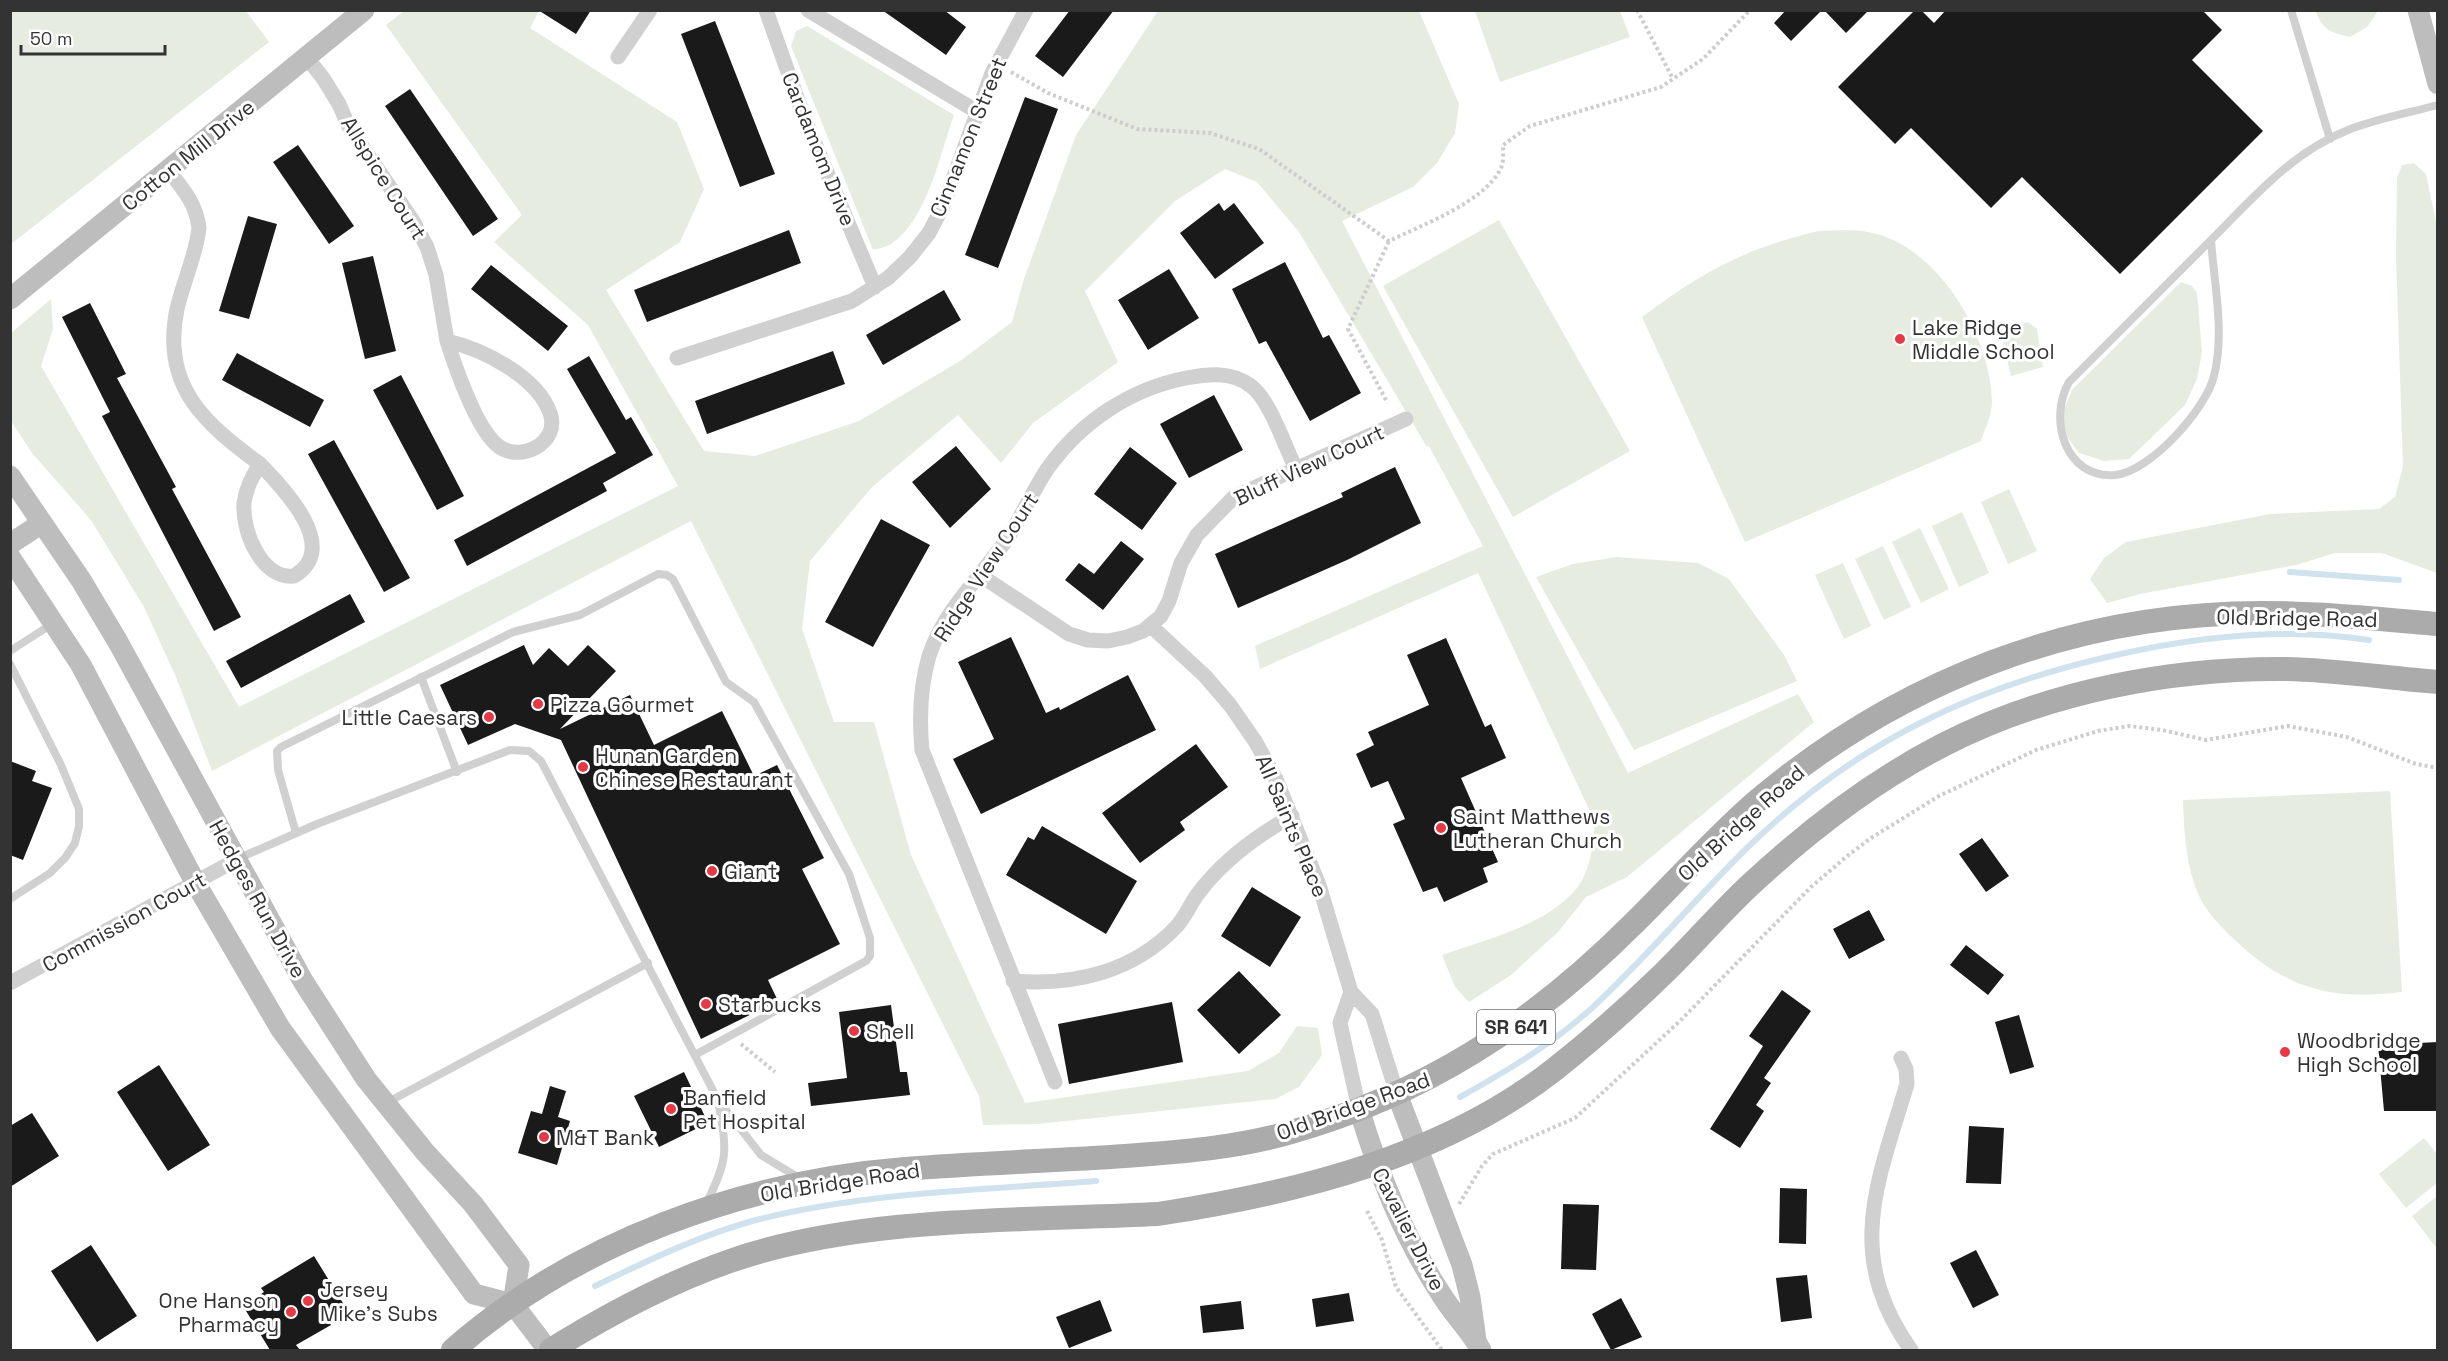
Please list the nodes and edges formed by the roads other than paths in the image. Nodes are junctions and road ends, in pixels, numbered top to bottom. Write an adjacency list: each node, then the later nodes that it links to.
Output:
1 (364, 10): 9 (street, Cotton Mill Drive)
2 (651, 10): 8 (street)
3 (766, 10): 16 (street, Cardamom Drive)
4 (808, 10): 12 (street)
5 (1026, 10): 12 (street, Cinnamon Street)
6 (2291, 10): 13 (lane)
7 (2418, 10): 10 (street)
8 (618, 57)
9 (307, 58): 14 (street, Cotton Mill Drive); 18 (street, Allspice Court)
10 (2438, 84)
11 (2438, 105): 13 (lane)
12 (976, 111): 16 (street, Cinnamon Street)
13 (2330, 139): 15 (lane)
14 (168, 170): 17 (street, Cotton Mill Drive); 21 (street)
15 (2211, 240): 15 (lane)
16 (875, 287): 19 (street, Cinnamon Street)
17 (10, 299)
18 (447, 341): 18 (street, Allspice Court)
19 (677, 358)
20 (1406, 419): 22 (street, Bluff View Court)
21 (260, 464): 21 (street)
22 (1296, 469): 27 (street, Ridge View Court); 30 (street, Bluff View Court)
23 (10, 476): 24 (street, Hedges Run Drive)
24 (42, 523): 25 (street); 38 (street, Hedges Run Drive)
25 (10, 544)
26 (10, 557): 28 (street)
27 (980, 574): 30 (street); 42 (street, Ridge View Court)
28 (55, 622): 31 (lane); 39 (street)
29 (2438, 624): 48 (main road, Old Bridge Road / SR 641)
30 (1151, 626): 36 (street, All Saints Place)
31 (10, 651)
32 (10, 664): 40 (lane)
33 (421, 677): 35 (lane); 37 (lane); 45 (lane)
34 (2438, 682): 52 (main road, SR 641)
35 (457, 772): 37 (lane); 41 (lane)
36 (1292, 816): 42 (street); 44 (street, All Saints Place)
37 (296, 833): 38 (lane)
38 (236, 860): 39 (street, Commission Court); 50 (street, Hedges Run Drive)
39 (195, 882): 43 (street, Commission Court); 56 (street)
40 (10, 899)
41 (648, 963): 45 (lane); 50 (lane)
42 (1013, 981): 47 (street, Ridge View Court)
43 (10, 983)
44 (1352, 992): 48 (street, All Saints Place); 51 (street)
45 (695, 1055): 49 (lane)
46 (1901, 1058): 60 (street)
47 (1055, 1082)
48 (1397, 1094): 51 (main road, Old Bridge Road / SR 641); 52 (street, Cavalier Drive)
49 (718, 1100): 54 (lane); 55 (lane)
50 (384, 1104): 56 (street, Hedges Run Drive)
51 (1359, 1109): 53 (street, Cavalier Drive); 54 (main road, Old Bridge Road / SR 641)
52 (1418, 1147): 53 (main road, SR 641); 57 (street, Cavalier Drive)
53 (1375, 1163): 57 (street, Cavalier Drive); 59 (main road, SR 641)
54 (808, 1183): 55 (main road, Old Bridge Road / SR 641)
55 (703, 1210): 56 (main road, Old Bridge Road / SR 641)
56 (513, 1304): 58 (main road, Old Bridge Road / SR 641); 59 (street)
57 (1479, 1346)
58 (453, 1350)
59 (550, 1350)
60 (1911, 1350)

